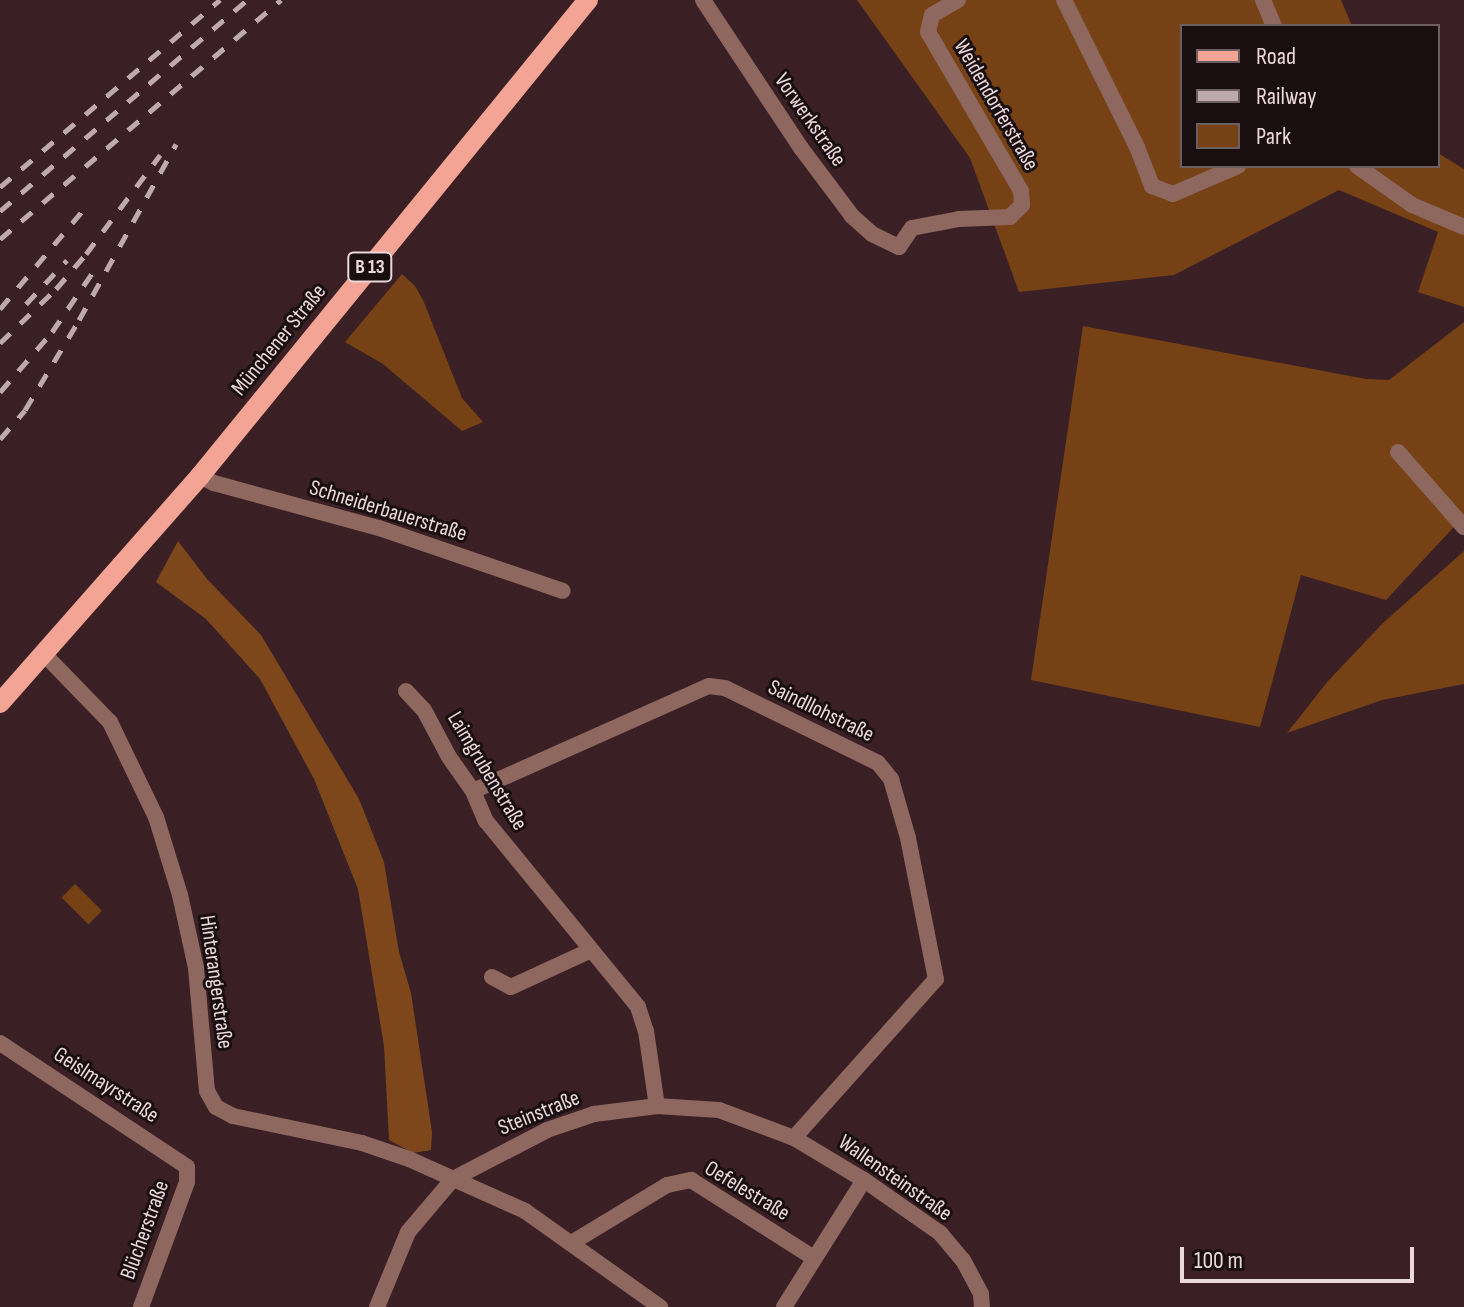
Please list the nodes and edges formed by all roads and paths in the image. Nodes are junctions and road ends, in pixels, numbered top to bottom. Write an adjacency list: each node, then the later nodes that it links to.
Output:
1 (588, 0): 12 (main road, Münchener Straße / B 13)
2 (703, 0): 10 (street, Vorwerkstraße)
3 (958, 0): 10 (street, Weidendorferstraße)
4 (1064, 0): 7 (street)
5 (1263, 0): 6 (street)
6 (1273, 24)
7 (1233, 168)
8 (1360, 168): 9 (street)
9 (1464, 227)
10 (899, 247)
11 (1398, 452): 13 (street)
12 (200, 476): 14 (street, Schneiderbauerstraße); 15 (main road, Münchener Straße / B 13)
13 (1464, 527)
14 (563, 591)
15 (44, 654): 17 (main road, Münchener Straße / B 13); 25 (street, Hinterangerstraße)
16 (406, 691): 18 (street, Laimgrubenstraße)
17 (0, 703)
18 (473, 791): 19 (street, Laimgrubenstraße); 23 (street, Saindllohstraße)
19 (589, 951): 20 (street); 22 (street, Laimgrubenstraße)
20 (492, 977)
21 (0, 1043): 24 (street, Geislmayrstraße)
22 (657, 1106): 23 (street, Steinstraße); 25 (street, Steinstraße)
23 (794, 1138): 26 (street, Wallensteinstraße)
24 (187, 1167): 29 (street, Blücherstraße)
25 (453, 1179): 27 (street); 30 (street, Steinstraße)
26 (864, 1180): 28 (street); 33 (street, Wallensteinstraße)
27 (573, 1242): 28 (street, Oefelestraße); 31 (street)
28 (814, 1258): 32 (street)
29 (141, 1307)
30 (377, 1307)
31 (660, 1307)
32 (784, 1307)
33 (982, 1307)

